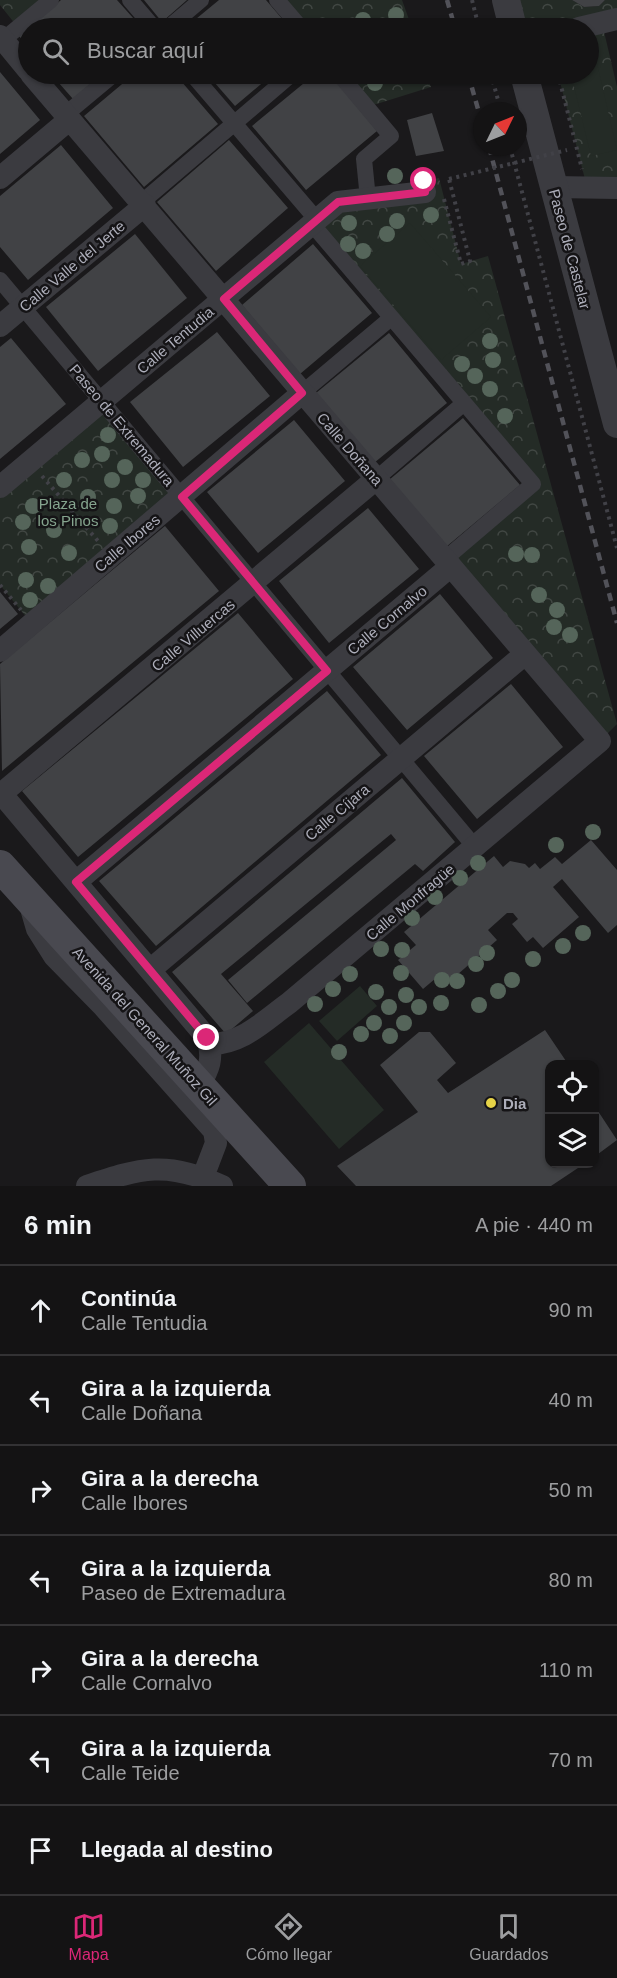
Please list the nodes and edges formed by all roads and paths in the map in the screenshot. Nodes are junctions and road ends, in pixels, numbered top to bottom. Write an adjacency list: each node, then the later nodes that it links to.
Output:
1 (51, 0): 7 (street)
2 (129, 0): 8 (street)
3 (201, 0): 9 (street)
4 (278, 0): 10 (street)
5 (471, 0): 11 (path)
6 (506, 0): 12 (street)
7 (27, 18)
8 (145, 18)
9 (180, 18)
10 (293, 18)
11 (476, 18)
12 (510, 18)
13 (617, 19): 14 (street)
14 (599, 23)
15 (18, 25): 16 (street)
16 (1, 38): 17 (street)
17 (18, 58)
18 (40, 84): 27 (street, Calle Doñana)
19 (103, 84): 27 (street)
20 (201, 84): 28 (street)
21 (280, 84): 28 (street)
22 (347, 84): 36 (street)
23 (494, 84): 26 (path)
24 (527, 84): 32 (street, Paseo de Castelar)
25 (561, 84): 33 (path)
26 (499, 102)
27 (68, 117): 31 (street); 37 (street, Calle Doñana)
28 (234, 123): 37 (street); 38 (street)
29 (567, 150): 35 (path, bridge)
30 (512, 156): 52 (path)
31 (0, 178)
32 (553, 187): 33 (street); 47 (street, Paseo de Castelar)
33 (587, 187): 34 (street)
34 (617, 188)
35 (433, 190): 36 (street, Calle Tentudia)
36 (368, 199): 38 (street, Calle Tentudia)
37 (143, 204): 40 (street, Calle Doñana); 41 (street, Calle Valle del Jerte)
38 (314, 222): 40 (street, Calle Tentudia); 42 (street)
39 (0, 280): 41 (street, Paseo de Extremadura)
40 (224, 299): 44 (street, Calle Doñana); 45 (street, Calle Tentudia)
41 (23, 307): 43 (street, Calle Valle del Jerte); 45 (street, Paseo de Extremadura)
42 (391, 318): 44 (street, Calle Ibores); 46 (street)
43 (0, 326)
44 (302, 393): 49 (street, Calle Doñana); 51 (street, Calle Ibores)
45 (101, 402): 48 (street, Calle Tentudia); 51 (street, Paseo de Extremadura)
46 (464, 403): 49 (street, Calle Villuercas); 54 (street)
47 (617, 424)
48 (30, 462): 50 (street, Calle Tentudia); 53 (path)
49 (376, 479): 54 (street, Calle Doñana); 55 (street, Calle Villuercas)
50 (0, 487)
51 (182, 497): 53 (street, Calle Ibores); 55 (street, Paseo de Extremadura)
52 (617, 548)
53 (112, 556): 57 (street, Calle Ibores)
54 (448, 563): 59 (street, Calle Doñana); 60 (street, Calle Cornalvo)
55 (256, 582): 60 (street, Paseo de Extremadura); 63 (street, Calle Villuercas)
56 (0, 585): 57 (path)
57 (32, 624): 58 (street, Calle Ibores)
58 (0, 651)
59 (525, 654): 61 (street, Calle Doñana); 62 (street, Calle Cíjara)
60 (327, 671): 62 (street, Paseo de Extremadura); 66 (street, Calle Cornalvo)
61 (600, 741): 64 (street, Calle Monfragüe)
62 (401, 758): 64 (street, Paseo de Extremadura); 69 (street, Calle Cíjara)
63 (1, 793): 66 (street)
64 (475, 847): 70 (street, Calle Monfragüe)
65 (0, 866): 68 (main road, Avenida del General Muñoz Gil)
66 (76, 882): 69 (street)
67 (0, 885): 68 (street)
68 (28, 898): 71 (main road, Avenida del General Muñoz Gil); 73 (street)
69 (150, 970): 70 (street)
70 (209, 1044): 71 (street)
71 (199, 1086): 72 (main road, Avenida del General Muñoz Gil)
72 (256, 1149): 73 (street); 76 (main road, Avenida del General Muñoz Gil)
73 (213, 1155): 74 (street)
74 (213, 1182): 75 (street)
75 (87, 1186)
76 (290, 1186)

